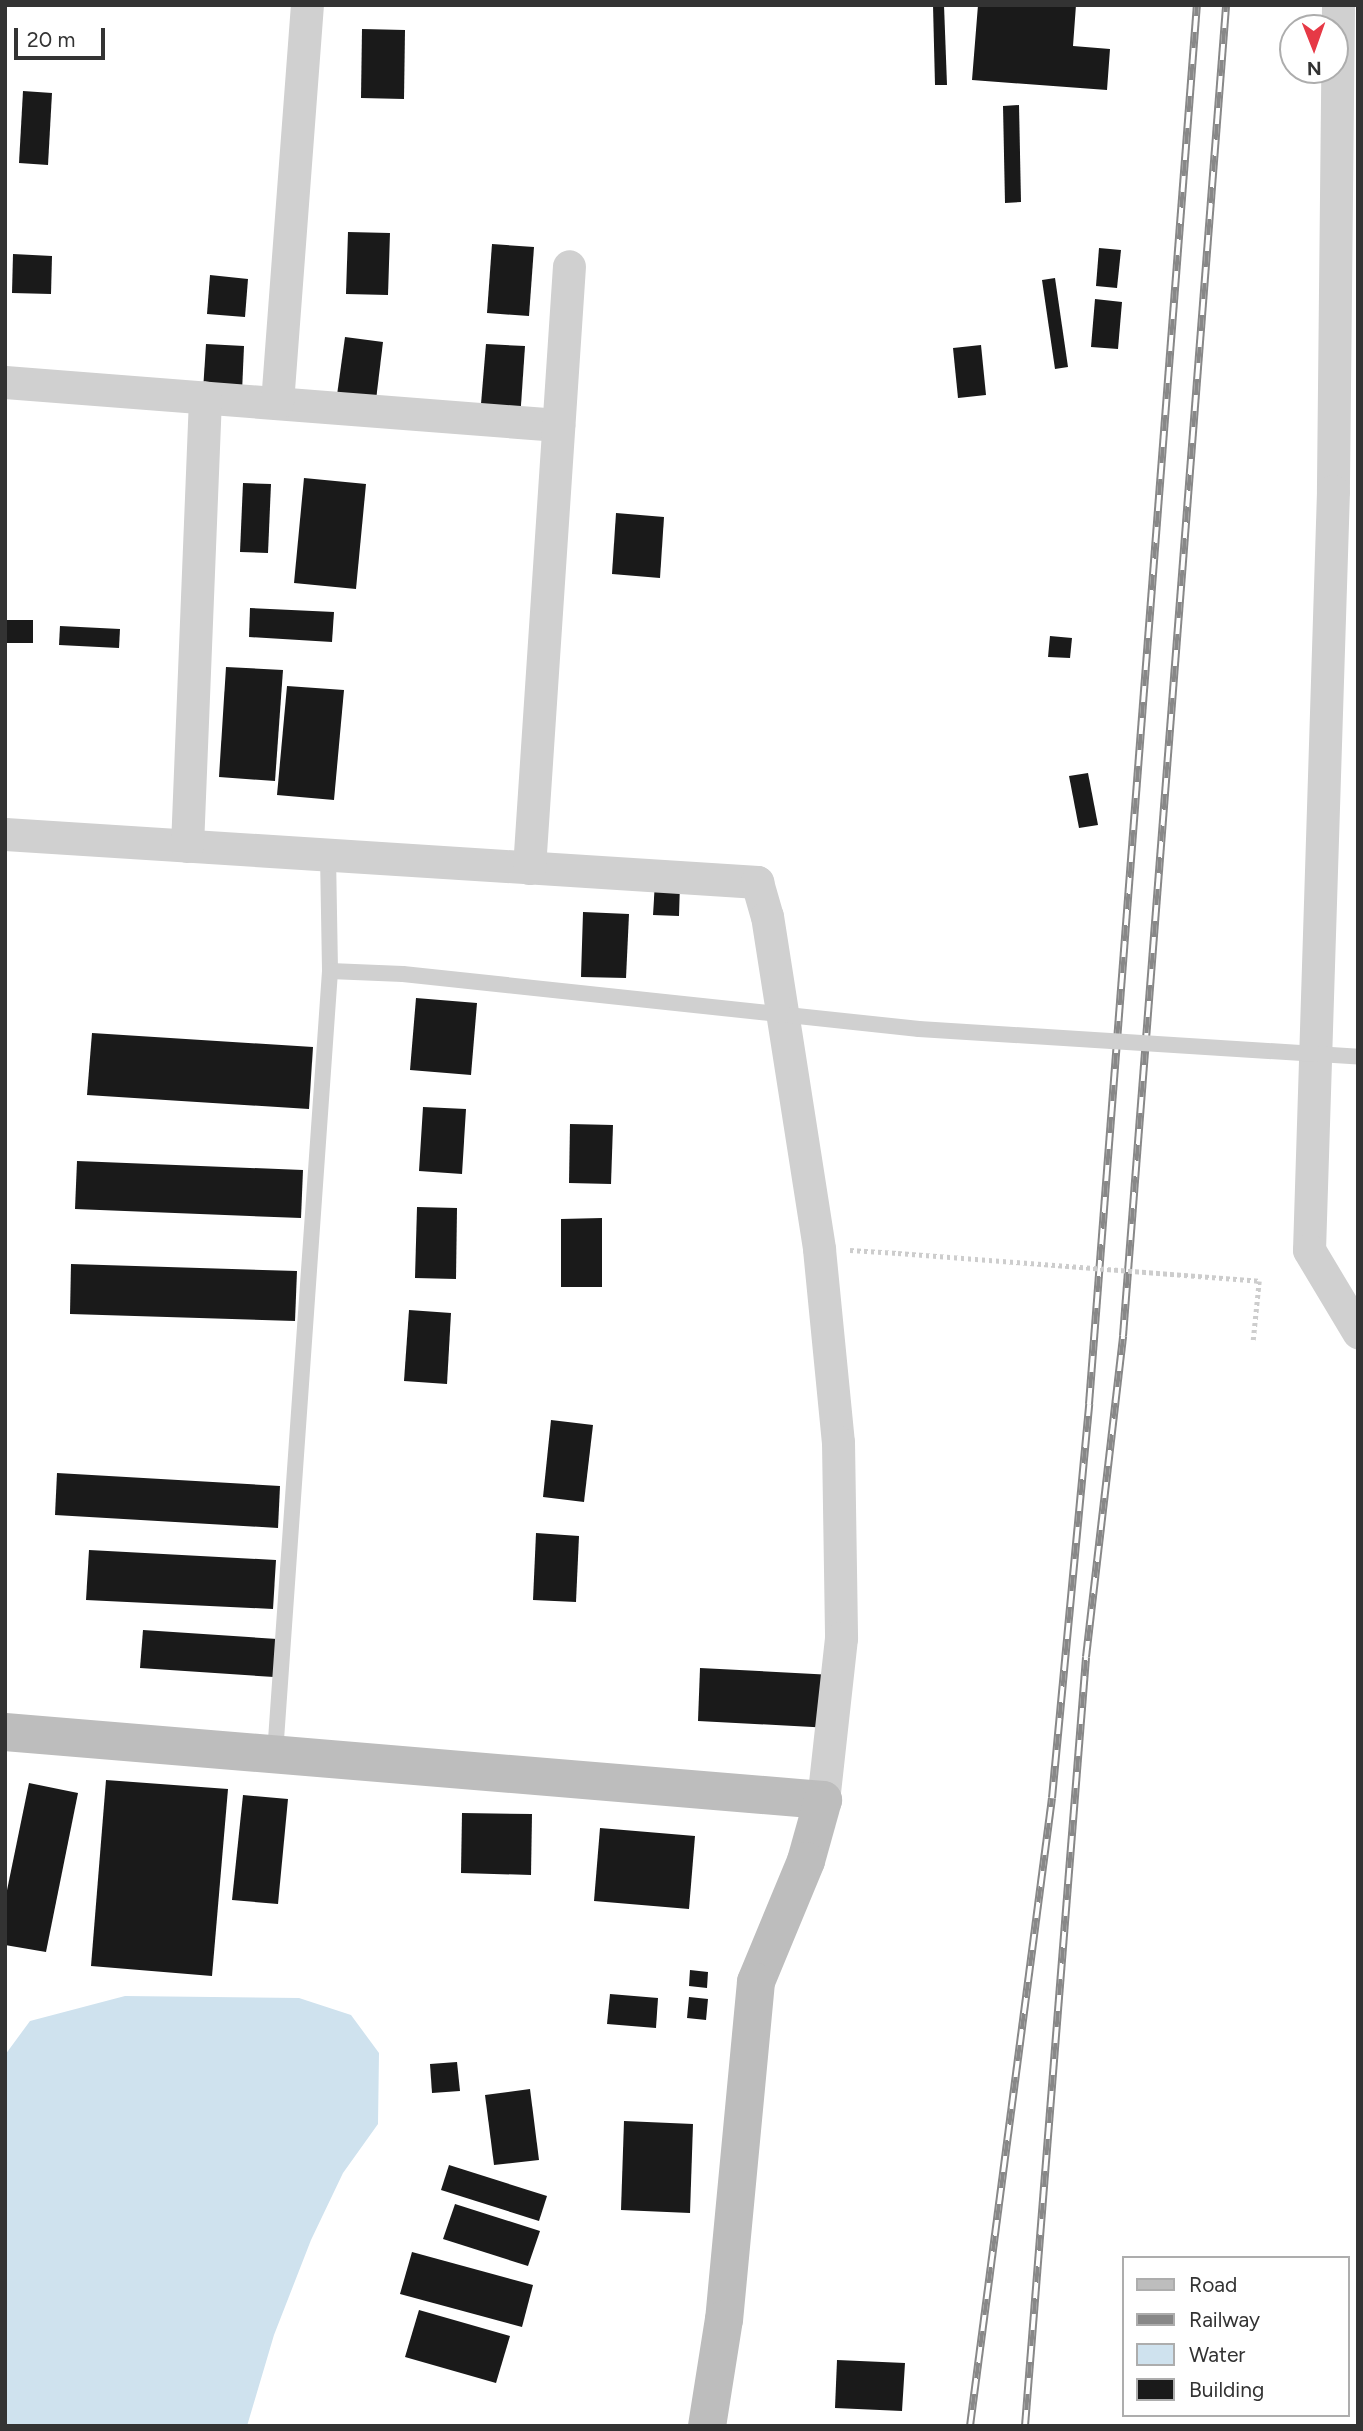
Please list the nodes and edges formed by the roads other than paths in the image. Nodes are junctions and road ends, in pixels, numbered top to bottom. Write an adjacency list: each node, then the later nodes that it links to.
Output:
1 (307, 5): 6 (street)
2 (1338, 5): 8 (street)
3 (569, 267): 7 (street)
4 (5, 382): 5 (street)
5 (205, 397): 6 (street); 10 (street)
6 (278, 403): 7 (street)
7 (558, 425): 12 (street)
8 (1345, 492): 15 (street)
9 (5, 834): 10 (street)
10 (187, 846): 11 (street)
11 (328, 855): 12 (street); 13 (lane)
12 (529, 868): 18 (street)
13 (330, 971): 14 (lane, bridge); 17 (lane)
14 (1358, 1058)
15 (1358, 1332)
16 (5, 1732): 17 (street)
17 (275, 1755): 18 (street)
18 (823, 1800): 19 (street)
19 (707, 2426)

